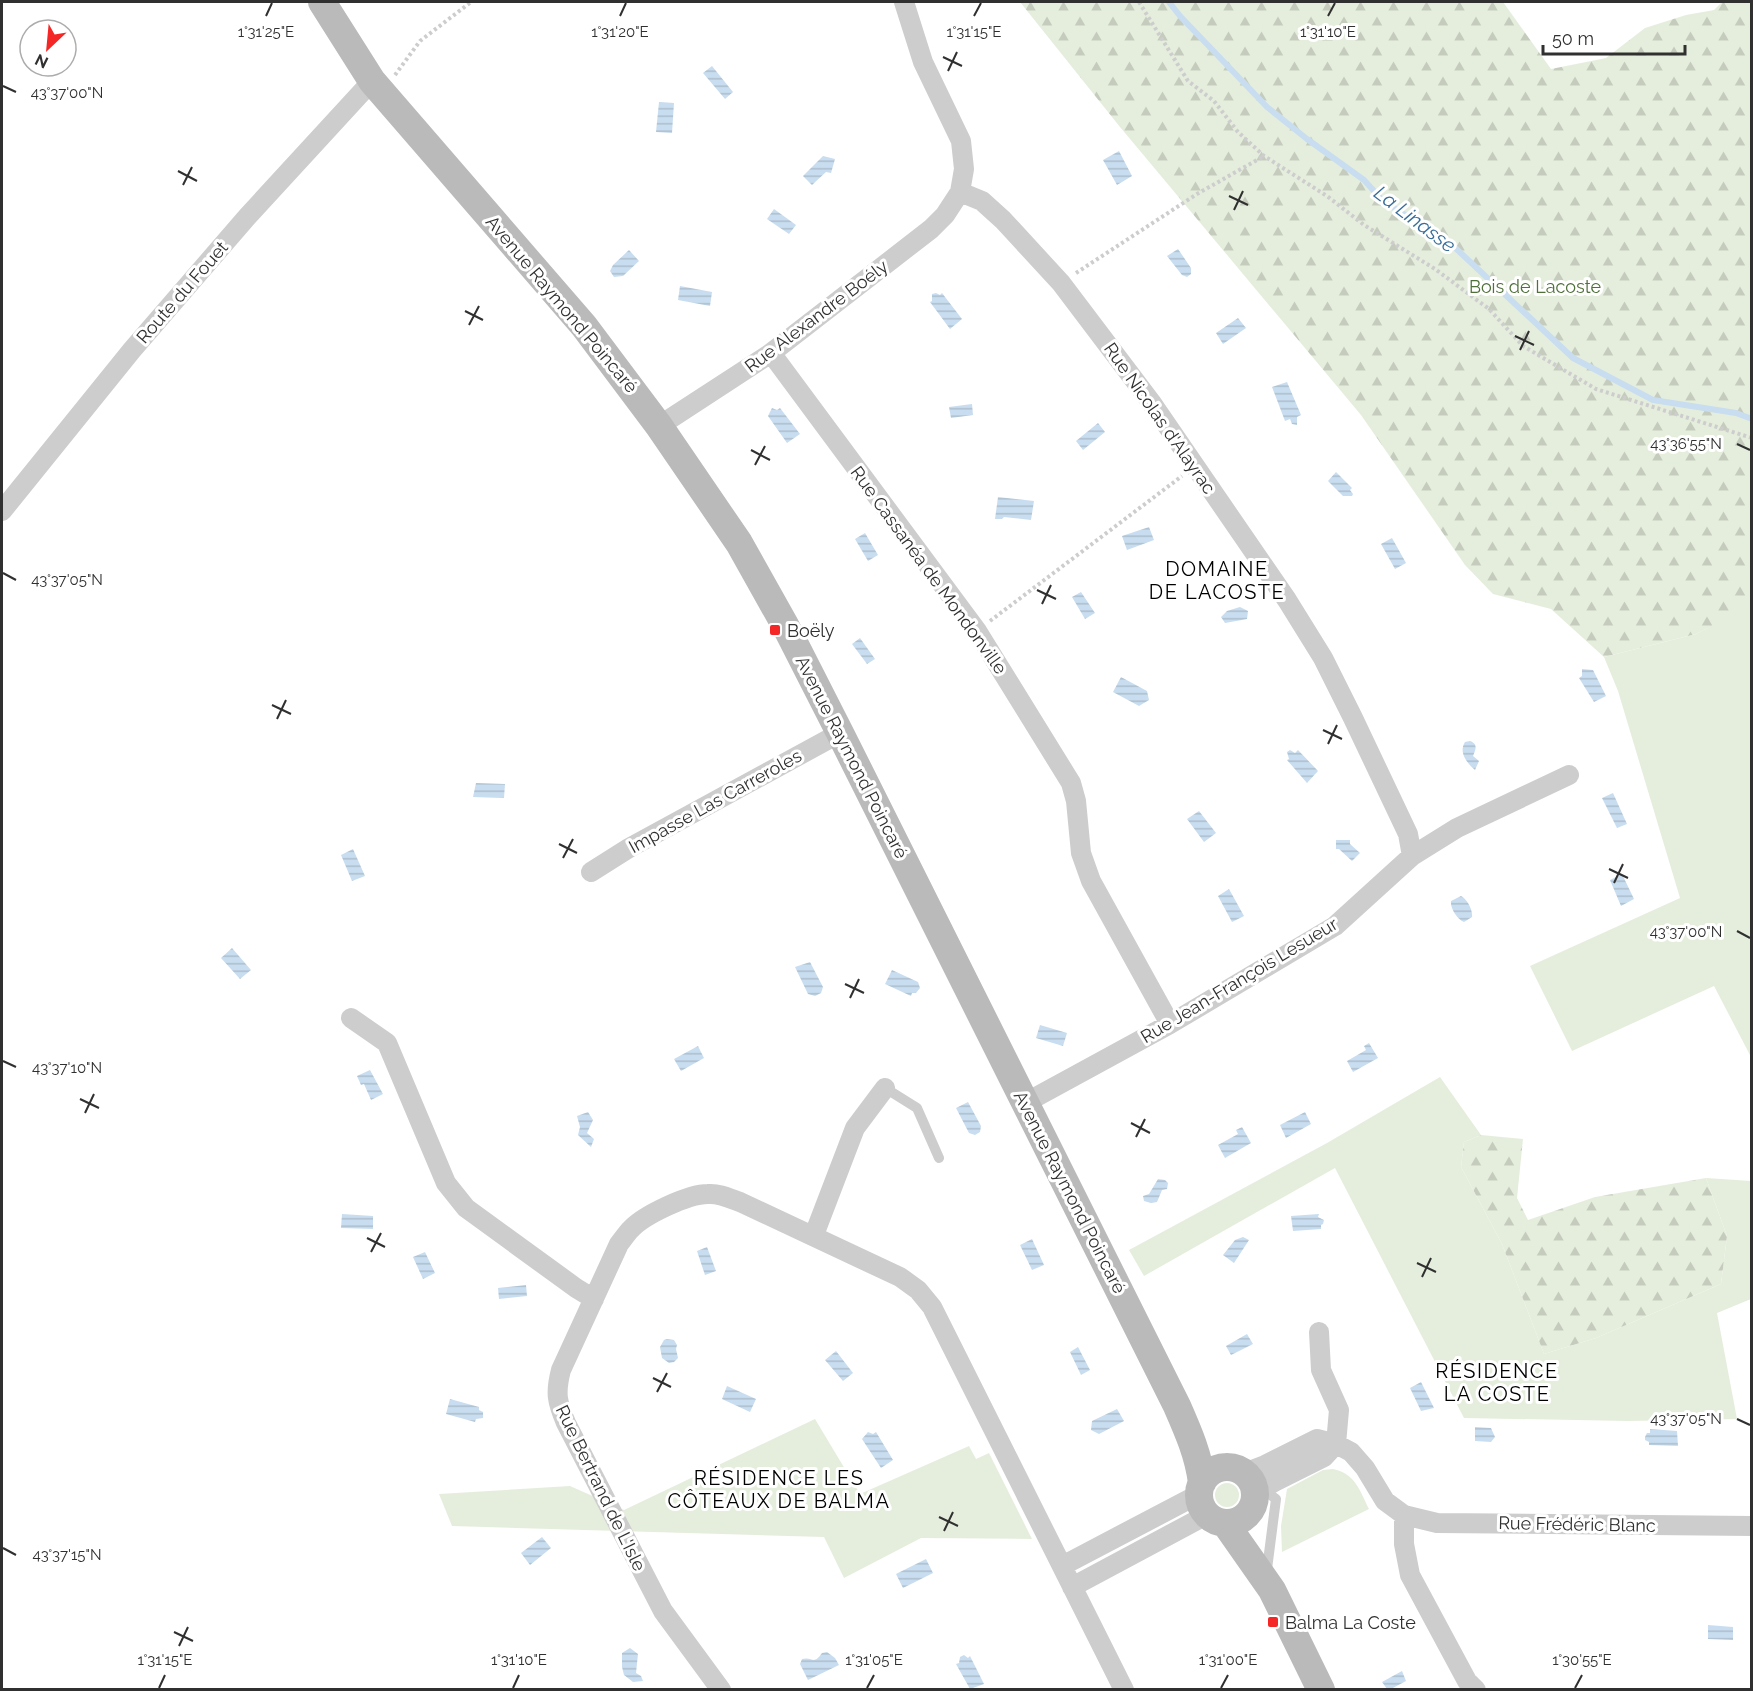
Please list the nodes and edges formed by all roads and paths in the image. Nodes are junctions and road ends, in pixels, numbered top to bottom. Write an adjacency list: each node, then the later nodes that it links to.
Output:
1 (322, 2): 5 (main road, Avenue Raymond Poincaré)
2 (471, 2): 5 (path)
3 (904, 2): 7 (street)
4 (1139, 2): 6 (path)
5 (377, 86): 10 (main road, Avenue Raymond Poincaré); 13 (street, Route du Fouet)
6 (1264, 156): 8 (path); 11 (path)
7 (960, 192): 8 (street, Rue Nicolas d'Alayrac); 9 (street, Rue Alexandre Boély)
8 (1060, 283): 12 (street, Rue Nicolas d'Alayrac)
9 (771, 353): 10 (street, Rue Alexandre Boély); 14 (street, Rue Cassanéa de Mondonville)
10 (659, 426): 15 (main road, Avenue Raymond Poincaré)
11 (1752, 438)
12 (1195, 466): 14 (path); 17 (street, Rue Nicolas d'Alayrac)
13 (2, 511)
14 (977, 631): 20 (street, Rue Cassanéa de Mondonville)
15 (840, 733): 18 (street, Impasse Las Carreroles); 22 (main road, Avenue Raymond Poincaré)
16 (1569, 775): 17 (street, Rue Jean-François Lesueur)
17 (1412, 856): 20 (street, Rue Jean-François Lesueur)
18 (591, 872)
19 (351, 1018): 25 (street)
20 (1170, 1024): 22 (street, Rue Jean-François Lesueur)
21 (885, 1088): 23 (lane); 24 (street)
22 (1025, 1103): 27 (main road, Avenue Raymond Poincaré)
23 (939, 1158)
24 (814, 1235): 25 (street, Rue Bertrand de L'Isle); 33 (street, Rue Bertrand de L'Isle)
25 (594, 1299): 36 (street, Rue Bertrand de L'Isle)
26 (1319, 1332): 28 (street)
27 (1177, 1406): 29 (main road, Avenue Raymond Poincaré); 30 (main road, Avenue Raymond Poincaré)
28 (1336, 1444): 29 (street); 31 (street, Rue Frédéric Blanc)
29 (1251, 1485): 30 (main road); 30 (main road); 34 (main road, Avenue Raymond Poincaré)
30 (1208, 1504): 33 (street); 34 (main road, Avenue Raymond Poincaré); 35 (street)
31 (1404, 1515): 32 (street, Rue Frédéric Blanc); 39 (street)
32 (1752, 1526)
33 (1062, 1566): 35 (street, Rue Bertrand de L'Isle)
34 (1269, 1580): 38 (main road, Avenue Raymond Poincaré)
35 (1072, 1587): 37 (street, Rue Bertrand de L'Isle)
36 (721, 1689)
37 (1124, 1689)
38 (1321, 1689)
39 (1476, 1689)

